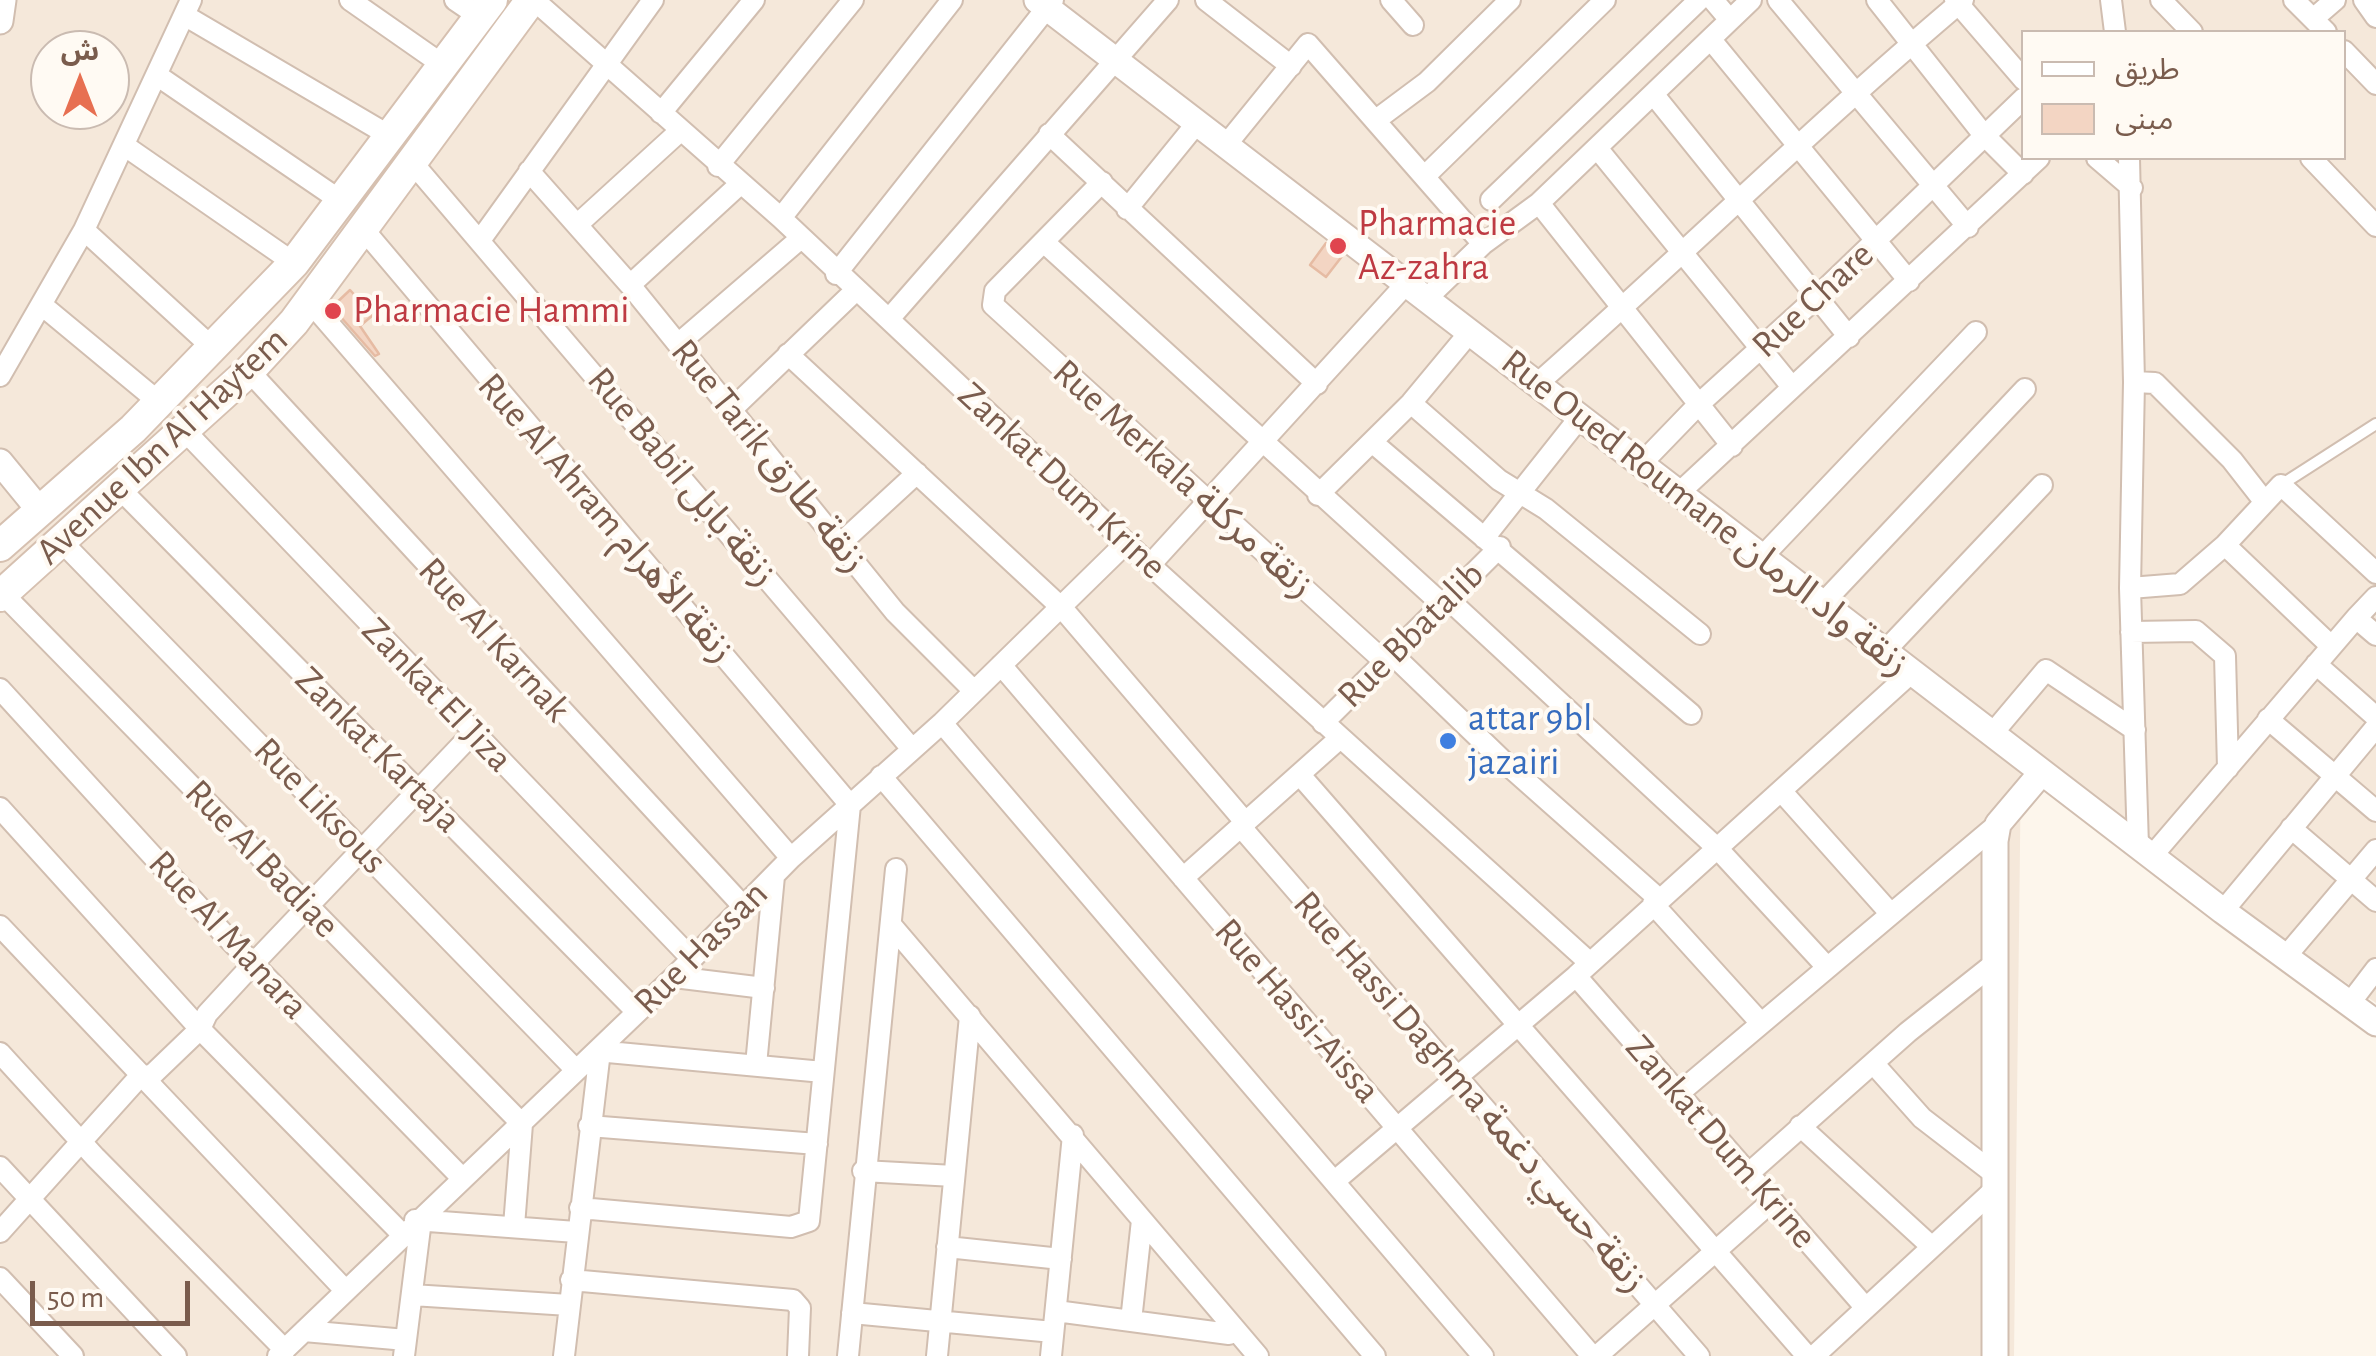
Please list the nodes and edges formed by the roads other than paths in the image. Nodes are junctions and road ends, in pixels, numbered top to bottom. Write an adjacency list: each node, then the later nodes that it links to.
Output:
1 (3, 0): 29 (street)
2 (350, 0): 39 (street)
3 (533, 0): 38 (street, Zankat Dum Krine); 62 (main road, Avenue Ibn Al Haytem)
4 (652, 0): 38 (street)
5 (754, 0): 47 (street)
6 (854, 0): 63 (street)
7 (952, 0): 76 (street)
8 (1168, 0): 37 (street)
9 (1206, 0): 40 (street)
10 (1391, 0): 30 (street)
11 (1510, 0): 48 (street)
12 (1605, 0): 66 (street)
13 (1699, 0): 71 (street)
14 (1713, 0): 28 (street)
15 (1751, 0): 28 (street)
16 (1778, 0): 44 (street)
17 (1877, 0): 35 (street)
18 (2112, 0): 32 (street)
19 (2161, 0): 33 (street)
20 (2294, 0): 31 (street)
21 (2335, 0): 31 (street)
22 (2364, 0): 27 (street)
23 (1959, 1): 35 (street); 42 (street)
24 (1046, 2): 37 (street, Rue Oued Roumane زنقة واد الرمان); 89 (street)
25 (476, 6): 39 (main road, Avenue Ibn Al Haytem)
26 (187, 8): 41 (street); 53 (street)
27 (2376, 17)
28 (1730, 20): 34 (street)
29 (0, 21)
30 (1414, 26)
31 (2319, 26)
32 (2116, 30)
33 (2190, 30)
34 (1712, 40): 45 (street); 56 (street)
35 (1911, 40): 44 (street); 52 (street)
36 (2346, 52): 43 (street)
37 (1115, 60): 49 (street, Rue Oued Roumane زنقة واد الرمان); 51 (street)
38 (605, 61): 47 (street, Zankat Dum Krine); 64 (street)
39 (444, 65): 53 (main road, Avenue Ibn Al Haytem)
40 (1291, 66): 48 (street); 54 (street)
41 (158, 76): 55 (street); 72 (street)
42 (2021, 76)
43 (2376, 84)
44 (1856, 94): 56 (street); 69 (street)
45 (1654, 95): 57 (street); 74 (street)
46 (2021, 101): 52 (street, Rue Chare)
47 (662, 114): 50 (street, Zankat Dum Krine)
48 (1376, 120): 66 (street)
49 (1196, 123): 54 (street, Rue Oued Roumane زنقة واد الرمان); 75 (street)
50 (680, 132): 63 (street, Zankat Dum Krine); 78 (street)
51 (1049, 134): 67 (street); 98 (street)
52 (1983, 134): 65 (street); 69 (street, Rue Chare)
53 (390, 136): 72 (main road, Avenue Ibn Al Haytem)
54 (1226, 145): 92 (street, Rue Oued Roumane زنقة واد الرمان)
55 (125, 146): 80 (street); 88 (street)
56 (1797, 147): 74 (street); 84 (street)
57 (1597, 148): 73 (street); 87 (street)
58 (2037, 160): 65 (street)
59 (2099, 160): 70 (street)
60 (2129, 160): 70 (street)
61 (2313, 160): 77 (street)
62 (411, 161): 81 (main road, Avenue Ibn Al Haytem); 83 (street, Rue Babil زنقة بابل)
63 (718, 166): 68 (street, Zankat Dum Krine)
64 (530, 171): 78 (street, Rue Tarik زنقة طارق); 83 (street)
65 (2023, 174): 79 (street)
66 (1425, 176): 86 (street)
67 (1102, 182): 75 (street); 85 (street)
68 (739, 185): 76 (street, Zankat Dum Krine); 91 (street)
69 (1934, 186): 79 (street); 84 (street, Rue Chare)
70 (2132, 188): 108 (street)
71 (1492, 200)
72 (341, 201): 88 (main road, Avenue Ibn Al Haytem)
73 (1539, 203): 86 (street); 97 (street)
74 (1740, 203): 87 (street); 94 (street)
75 (1127, 209): 109 (street)
76 (781, 218): 82 (street, Zankat Dum Krine)
77 (2375, 222)
78 (578, 224): 91 (street, Rue Tarik زنقة طارق)
79 (1968, 227): 90 (street)
80 (84, 230): 96 (street); 103 (street)
81 (364, 230): 95 (main road, Avenue Ibn Al Haytem); 180 (street, Rue Al Ahram زنقة الأهرام)
82 (800, 238): 89 (street, Zankat Dum Krine); 102 (street)
83 (481, 239): 172 (street, Rue Babil زنقة بابل)
84 (1876, 241): 90 (street); 94 (street, Rue Chare)
85 (1046, 244): 121 (street); 133 (street, Rue Merkala زنقة مركلة)
86 (1483, 244): 92 (street)
87 (1683, 254): 97 (street); 104 (street)
88 (294, 263): 103 (main road, Avenue Ibn Al Haytem)
89 (836, 274): 93 (street, Zankat Dum Krine)
90 (1909, 281): 101 (street)
91 (630, 285): 102 (street, Rue Tarik زنقة طارق)
92 (1416, 291): 99 (street, Rue Oued Roumane زنقة واد الرمان); 109 (street)
93 (855, 292): 98 (street, Zankat Dum Krine); 105 (street)
94 (1817, 298): 101 (street); 104 (street, Rue Chare)
95 (311, 303): 106 (main road, Avenue Ibn Al Haytem); 190 (street)
96 (43, 306): 107 (street); 113 (street)
97 (1621, 310): 110 (street); 115 (street)
98 (889, 319): 138 (street, Zankat Dum Krine)
99 (1470, 332): 110 (street, Rue Oued Roumane زنقة واد الرمان); 114 (street)
100 (1976, 332): 141 (street)
101 (1849, 337): 111 (street)
102 (678, 344): 116 (street, Rue Tarik زنقة طارق)
103 (215, 350): 113 (main road, Avenue Ibn Al Haytem)
104 (1758, 350): 111 (street); 115 (street, Rue Chare)
105 (788, 354): 116 (street); 125 (street, Rue Hassi Daghma زنقة حسي دغمة)
106 (249, 372): 119 (main road, Avenue Ibn Al Haytem); 197 (street, Rue Al Karnak)
107 (0, 376)
108 (2134, 382): 132 (street); 144 (street)
109 (1318, 384): 121 (street)
110 (1537, 384): 117 (street, Rue Oued Roumane زنقة واد الرمان)
111 (1792, 387): 122 (street)
112 (2025, 390): 148 (street)
113 (160, 403): 134 (main road, Avenue Ibn Al Haytem)
114 (1411, 403): 120 (street); 129 (street)
115 (1699, 404): 122 (street); 124 (street, Rue Chare)
116 (731, 410): 135 (street, Rue Tarik زنقة طارق)
117 (1580, 417): 124 (street, Rue Oued Roumane زنقة واد الرمان); 129 (street, Rue Bbatalib)
118 (2376, 424): 127 (lane)
119 (184, 430): 128 (main road, Avenue Ibn Al Haytem); 169 (street, Zankat El Jiza)
120 (1372, 442): 131 (street); 136 (street)
121 (1263, 446): 131 (street); 133 (street)
122 (1732, 446): 130 (street)
123 (0, 462): 134 (street)
124 (1641, 464): 130 (street, Rue Oued Roumane زنقة واد الرمان)
125 (917, 473): 135 (street); 149 (street, Rue Hassi Daghma زنقة حسي دغمة)
126 (2042, 485): 155 (street)
127 (2280, 485): 132 (street); 143 (street)
128 (119, 488): 137 (main road, Avenue Ibn Al Haytem); 178 (street, Zankat Kartaja)
129 (1522, 494): 136 (street, Rue Bbatalib); 152 (street)
130 (1680, 494): 141 (street, Rue Oued Roumane زنقة واد الرمان)
131 (1318, 495): 147 (street)
132 (2264, 501): 139 (street)
133 (1208, 504): 142 (street); 156 (street, Rue Merkala زنقة مركلة)
134 (41, 512): 140 (main road, Avenue Ibn Al Haytem)
135 (842, 542): 161 (street, Rue Tarik زنقة طارق)
136 (1492, 542): 147 (street, Rue Bbatalib); 162 (street)
137 (63, 543): 145 (main road, Avenue Ibn Al Haytem); 187 (street, Rue Liksous)
138 (1126, 543): 142 (street, Zankat Dum Krine); 149 (street, Rue Hassan)
139 (2226, 545): 144 (street); 154 (street)
140 (0, 546)
141 (1762, 557): 148 (street, Rue Oued Roumane زنقة واد الرمان)
142 (1150, 565): 166 (street, Zankat Dum Krine)
143 (2376, 573)
144 (2130, 588): 151 (street)
145 (1, 595): 198 (street, Rue Al Badiae)
146 (2376, 597): 150 (street)
147 (1446, 602): 156 (street, Rue Bbatalib); 186 (street)
148 (1823, 604): 155 (street, Rue Oued Roumane زنقة واد الرمان)
149 (1062, 609): 158 (street, Rue Hassan); 184 (street, Rue Hassi Daghma زنقة حسي دغمة)
150 (2356, 618): 153 (street); 154 (street)
151 (2131, 632): 168 (street); 173 (street)
152 (1700, 634)
153 (2376, 635)
154 (2330, 645): 157 (street)
155 (1885, 651): 159 (street, Rue Oued Roumane زنقة واد الرمان)
156 (1389, 658): 166 (street, Rue Bbatalib); 196 (street, Rue Merkala زنقة مركلة)
157 (2316, 664): 163 (street); 164 (street)
158 (1002, 665): 161 (street, Rue Hassan); 193 (street, Rue Hassi-Aissa)
159 (1912, 672): 170 (street, Rue Oued Roumane زنقة واد الرمان); 179 (street)
160 (0, 688): 206 (street, Rue Al Manara)
161 (974, 691): 165 (street, Rue Hassan)
162 (1691, 714)
163 (2376, 718)
164 (2268, 719): 173 (street); 177 (street)
165 (942, 723): 172 (street, Rue Hassan); 240 (street)
166 (1323, 723): 171 (street, Zankat Dum Krine)
167 (2376, 727): 177 (street)
168 (2135, 730): 170 (street); 189 (street)
169 (474, 733): 178 (street); 204 (street, Zankat El Jiza)
170 (1992, 734): 174 (street, Rue Oued Roumane زنقة واد الرمان)
171 (1340, 738): 175 (street); 208 (street, Zankat Dum Krine)
172 (912, 749): 176 (street, Rue Hassan)
173 (2228, 768): 189 (street)
174 (2042, 772): 183 (street); 189 (street, Rue Oued Roumane زنقة واد الرمان)
175 (1300, 775): 184 (street); 217 (street)
176 (882, 776): 180 (street, Rue Hassan); 278 (street)
177 (2337, 776): 182 (street); 185 (street)
178 (417, 790): 187 (street); 213 (street, Zankat Kartaja)
179 (1783, 793): 186 (street); 200 (street)
180 (850, 805): 190 (street, Rue Hassan); 224 (street)
181 (0, 808): 218 (street)
182 (2376, 811)
183 (1998, 824): 200 (street); 205 (street)
184 (1244, 825): 193 (street); 226 (street, Rue Hassi Daghma زنقة حسي دغمة)
185 (2290, 828): 194 (street); 199 (street)
186 (1718, 849): 196 (street); 207 (street)
187 (362, 850): 198 (street); 223 (street, Rue Liksous)
188 (2376, 850): 194 (street)
189 (2145, 851): 199 (street, Rue Oued Roumane زنقة واد الرمان)
190 (792, 858): 192 (street, Rue Hassan)
191 (896, 869): 202 (street)
192 (774, 876): 197 (street, Rue Hassan); 211 (street)
193 (1183, 878): 231 (street, Rue Hassi-Aissa)
194 (2351, 881): 195 (street); 203 (street)
195 (2376, 901)
196 (1656, 902): 208 (street); 215 (street, Rue Merkala زنقة مركلة)
197 (742, 906): 204 (street, Rue Hassan)
198 (311, 908): 206 (street); 228 (street, Rue Al Badiae)
199 (2223, 911): 203 (street, Rue Oued Roumane زنقة واد الرمان)
200 (1890, 912): 207 (street)
201 (0, 926): 225 (street)
202 (892, 926): 214 (street); 236 (street)
203 (2287, 955): 212 (street, Rue Oued Roumane زنقة واد الرمان)
204 (690, 958): 210 (street, Rue Hassan)
205 (1996, 963): 221 (street); 241 (street)
206 (253, 964): 218 (street); 239 (street, Rue Al Manara)
207 (1826, 966): 215 (street)
208 (1583, 969): 217 (street); 227 (street, Zankat Dum Krine)
209 (2376, 969): 212 (street)
210 (674, 977): 211 (street); 213 (street, Rue Hassan)
211 (764, 988): 222 (street)
212 (2350, 1003): 216 (street, Rue Oued Roumane زنقة واد الرمان)
213 (637, 1012): 219 (street, Rue Hassan)
214 (970, 1016): 232 (street); 238 (street)
215 (1759, 1021): 227 (street)
216 (2376, 1024)
217 (1518, 1025): 226 (street); 252 (street)
218 (200, 1029): 225 (street); 246 (street)
219 (599, 1051): 222 (street); 223 (street, Rue Hassan); 229 (street)
220 (0, 1053): 233 (street)
221 (1873, 1063): 230 (street); 241 (street)
222 (756, 1066): 224 (street)
223 (576, 1070): 228 (street, Rue Hassan)
224 (822, 1072): 234 (street)
225 (141, 1075): 233 (street); 256 (street)
226 (1458, 1077): 231 (street); 259 (street, Rue Hassi Daghma زنقة حسي دغمة)
227 (1678, 1093): 237 (street, Zankat Dum Krine)
228 (522, 1124): 239 (street, Rue Hassan); 247 (street)
229 (589, 1126): 234 (street); 244 (street)
230 (1800, 1126): 237 (street); 251 (street)
231 (1398, 1128): 240 (street); 280 (street, Rue Hassi-Aissa)
232 (1073, 1135): 245 (street); 253 (street)
233 (80, 1141): 242 (street); 268 (street)
234 (817, 1144): 244 (street)
235 (0, 1167): 242 (street)
236 (863, 1170): 238 (street); 261 (street)
237 (1748, 1174): 243 (street, Zankat Dum Krine)
238 (954, 1176): 250 (street)
239 (461, 1177): 246 (street, Rue Hassan)
240 (1336, 1180): 279 (street)
241 (1996, 1182): 251 (street); 283 (street)
242 (32, 1201): 248 (street); 270 (street)
243 (1771, 1202): 252 (street); 260 (street, Zankat Dum Krine)
244 (580, 1208): 249 (street)
245 (1142, 1220): 264 (street); 266 (street)
246 (413, 1224): 247 (street); 256 (street, Rue Hassan); 257 (street)
247 (514, 1226): 249 (street)
248 (0, 1232)
249 (576, 1232): 255 (street)
250 (947, 1247): 253 (street); 262 (street)
251 (1932, 1247): 260 (street)
252 (1714, 1252): 259 (street); 282 (street)
253 (1061, 1259): 263 (street)
254 (0, 1278): 269 (street)
255 (572, 1280): 258 (street); 272 (street)
256 (344, 1288): 265 (street, Rue Hassan)
257 (412, 1295): 258 (street); 267 (street)
258 (569, 1305): 271 (street)
259 (1653, 1305): 280 (street); 281 (street, Rue Hassi Daghma زنقة حسي دغمة)
260 (1866, 1307): 282 (street)
261 (852, 1313): 262 (street); 273 (street)
262 (940, 1319): 263 (street); 274 (street)
263 (1055, 1321): 264 (street); 275 (street)
264 (1131, 1321): 266 (street)
265 (304, 1330): 267 (street); 268 (street, Rue Hassan)
266 (1231, 1330): 276 (street); 277 (street)
267 (405, 1348)
268 (281, 1353)
269 (72, 1356)
270 (176, 1356)
271 (564, 1356)
272 (798, 1356)
273 (848, 1356)
274 (936, 1356)
275 (1051, 1356)
276 (1218, 1356)
277 (1258, 1356)
278 (1375, 1356)
279 (1483, 1356)
280 (1595, 1356)
281 (1699, 1356)
282 (1811, 1356)
283 (1996, 1356)

